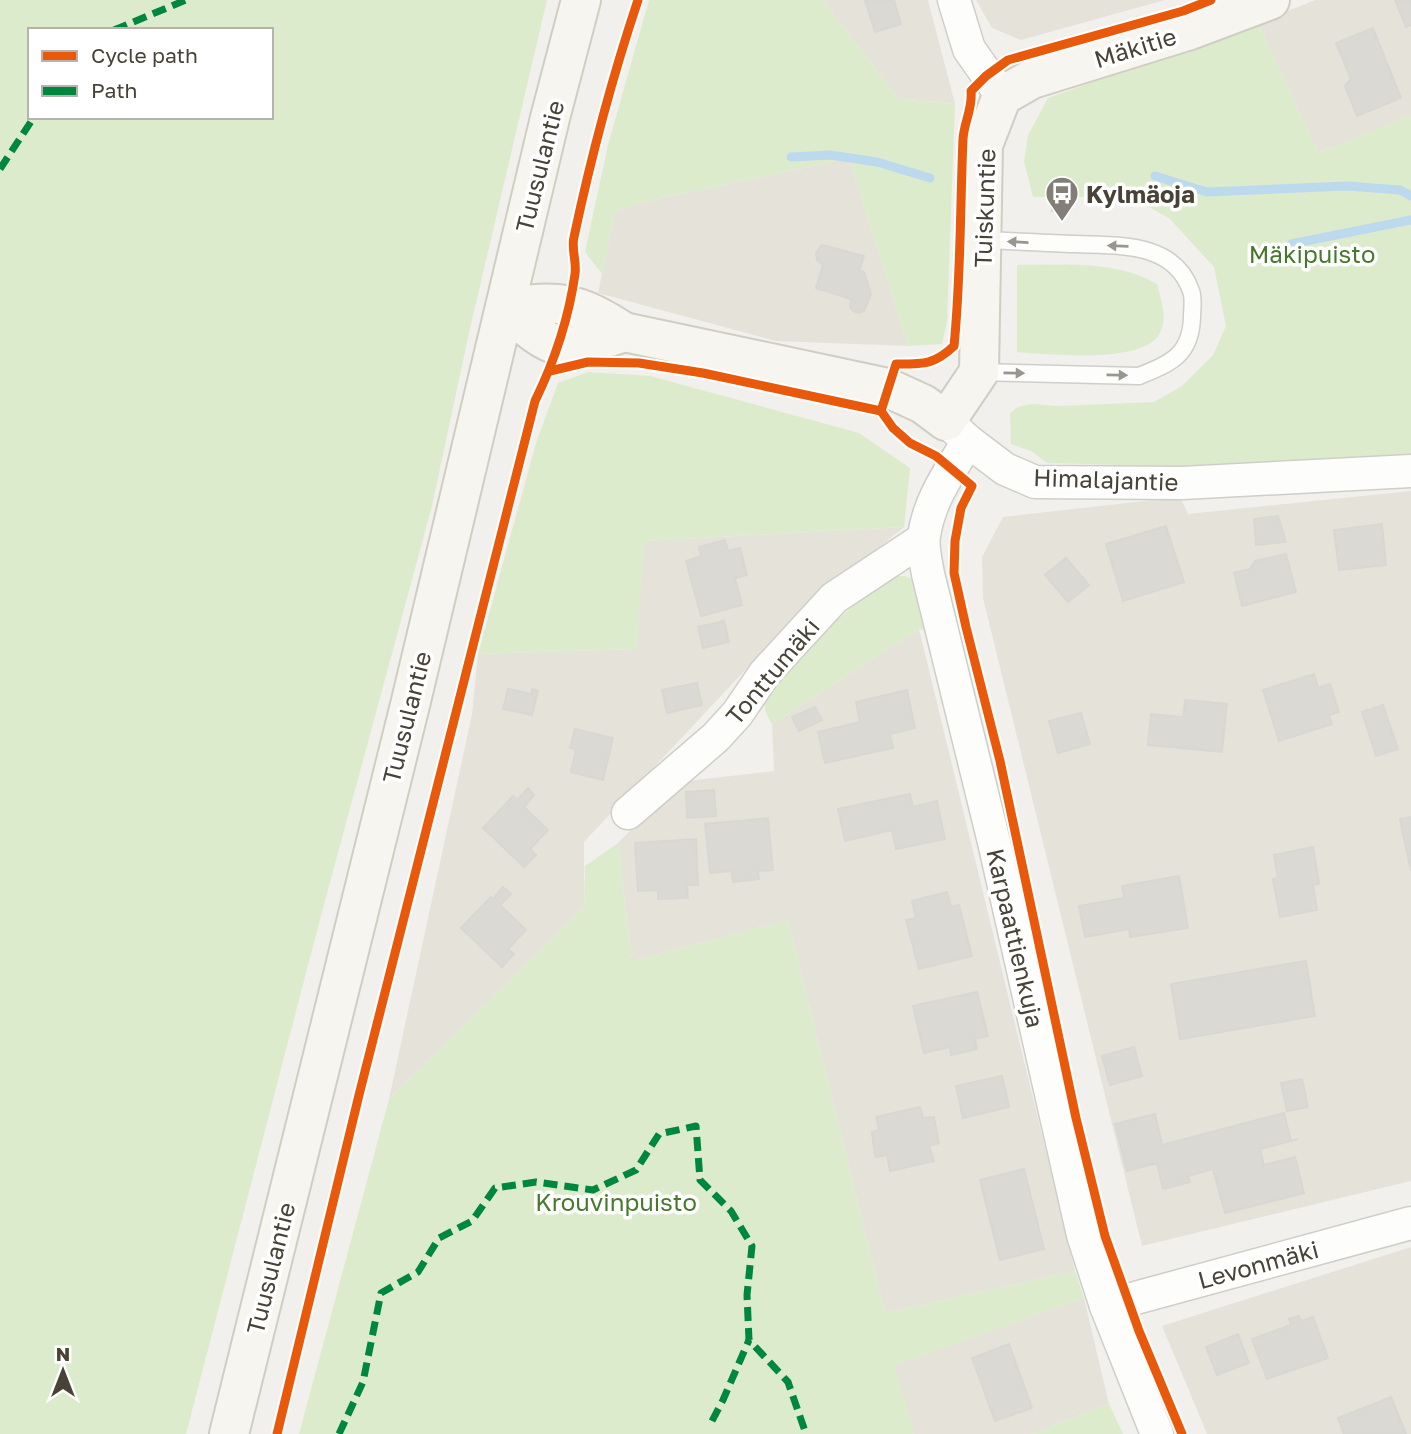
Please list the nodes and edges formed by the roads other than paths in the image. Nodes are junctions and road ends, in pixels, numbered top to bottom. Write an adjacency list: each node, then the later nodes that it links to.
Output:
1 (581, 0): 6 (main road, Tuusulantie)
2 (954, 0): 4 (street)
3 (1270, 0): 4 (main road, Mäkitie)
4 (1002, 96): 5 (main road, Tuiskuntie)
5 (983, 240): 7 (main road, Tuiskuntie); 7 (lane, one-way to 5)
6 (505, 308): 8 (main road, Himalajantie); 14 (main road, Tuusulantie)
7 (979, 372): 8 (main road)
8 (957, 431): 9 (street, Himalajantie); 10 (street, Karpaattienkuja)
9 (1411, 471)
10 (923, 539): 11 (street, Tonttumäki); 13 (street, Karpaattienkuja)
11 (628, 813)
12 (1410, 1223): 13 (street, Levonmäki)
13 (1107, 1306): 15 (street, Karpaattienkuja)
14 (229, 1434)
15 (1157, 1434)

